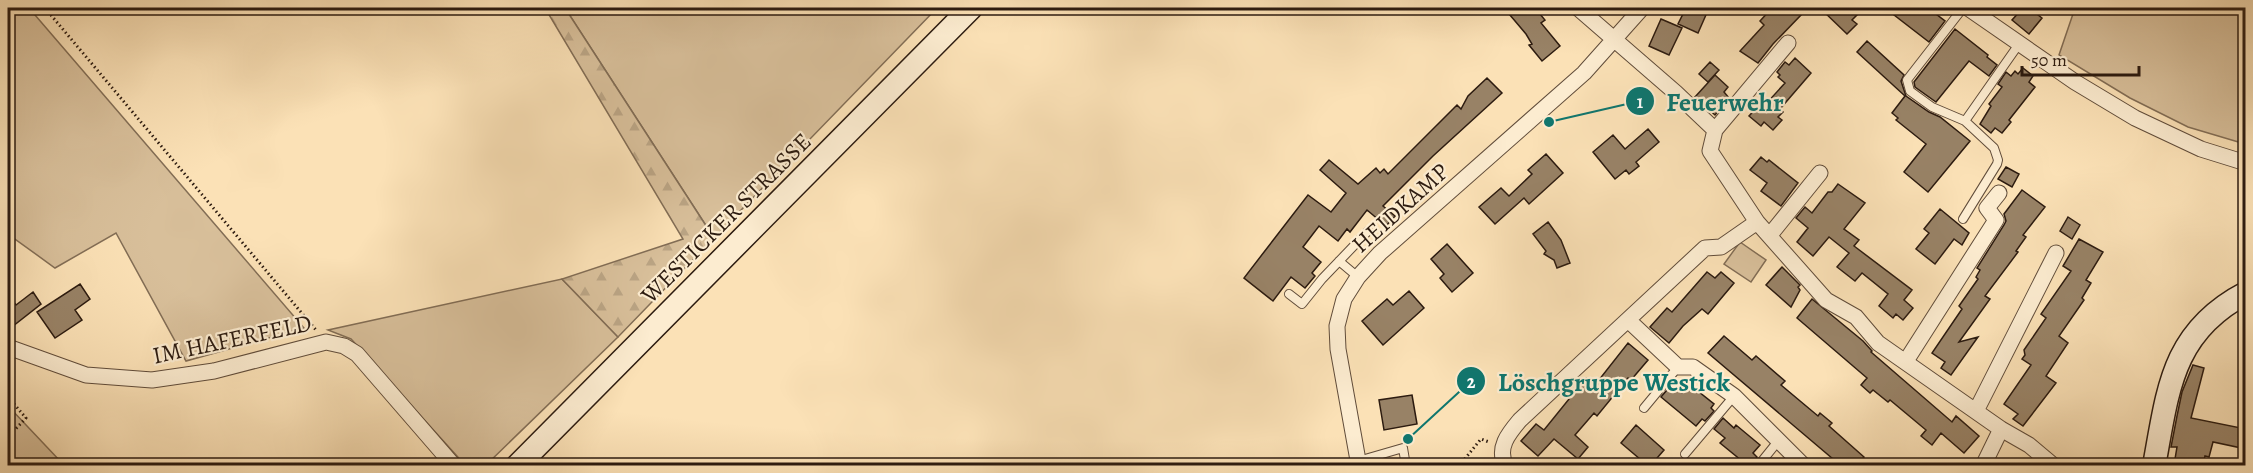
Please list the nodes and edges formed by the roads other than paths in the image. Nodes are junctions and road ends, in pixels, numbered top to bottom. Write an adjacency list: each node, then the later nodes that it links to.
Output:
1 (971, 8): 35 (street, WESTICKER STRASSE)
2 (1578, 8): 6 (street)
3 (1642, 8): 6 (street, HEIDKAMP)
4 (1963, 8): 9 (lane)
5 (1968, 8): 8 (street)
6 (1615, 40): 10 (street); 20 (street, HEIDKAMP)
7 (1788, 43): 10 (street)
8 (2019, 45): 9 (lane); 11 (street)
9 (1965, 121): 14 (lane)
10 (1715, 130): 15 (street)
11 (2246, 163)
12 (1820, 173): 17 (street)
13 (1999, 193): 25 (street)
14 (1963, 219)
15 (1757, 222): 17 (street); 23 (street)
16 (1368, 231): 19 (lane)
17 (1770, 235): 25 (street)
18 (2056, 253): 29 (street)
19 (1339, 261): 20 (lane); 22 (lane)
20 (1358, 277): 33 (street, HEIDKAMP)
21 (2246, 293): 42 (street)
22 (1289, 294)
23 (1628, 320): 26 (street); 37 (street)
24 (8, 347): 34 (street, IM HAFERFELD)
25 (1906, 361): 29 (street)
26 (1678, 367): 27 (street); 28 (lane)
27 (1734, 396): 31 (street); 32 (lane)
28 (1644, 408)
29 (1976, 411): 30 (street)
30 (2001, 429): 40 (street); 41 (street)
31 (1779, 440): 38 (lane); 39 (street)
32 (1685, 454)
33 (1358, 463): 36 (lane)
34 (454, 465)
35 (517, 465)
36 (1406, 465)
37 (1506, 465)
38 (1758, 465)
39 (1804, 465)
40 (1983, 465)
41 (2054, 465)
42 (2154, 465)

